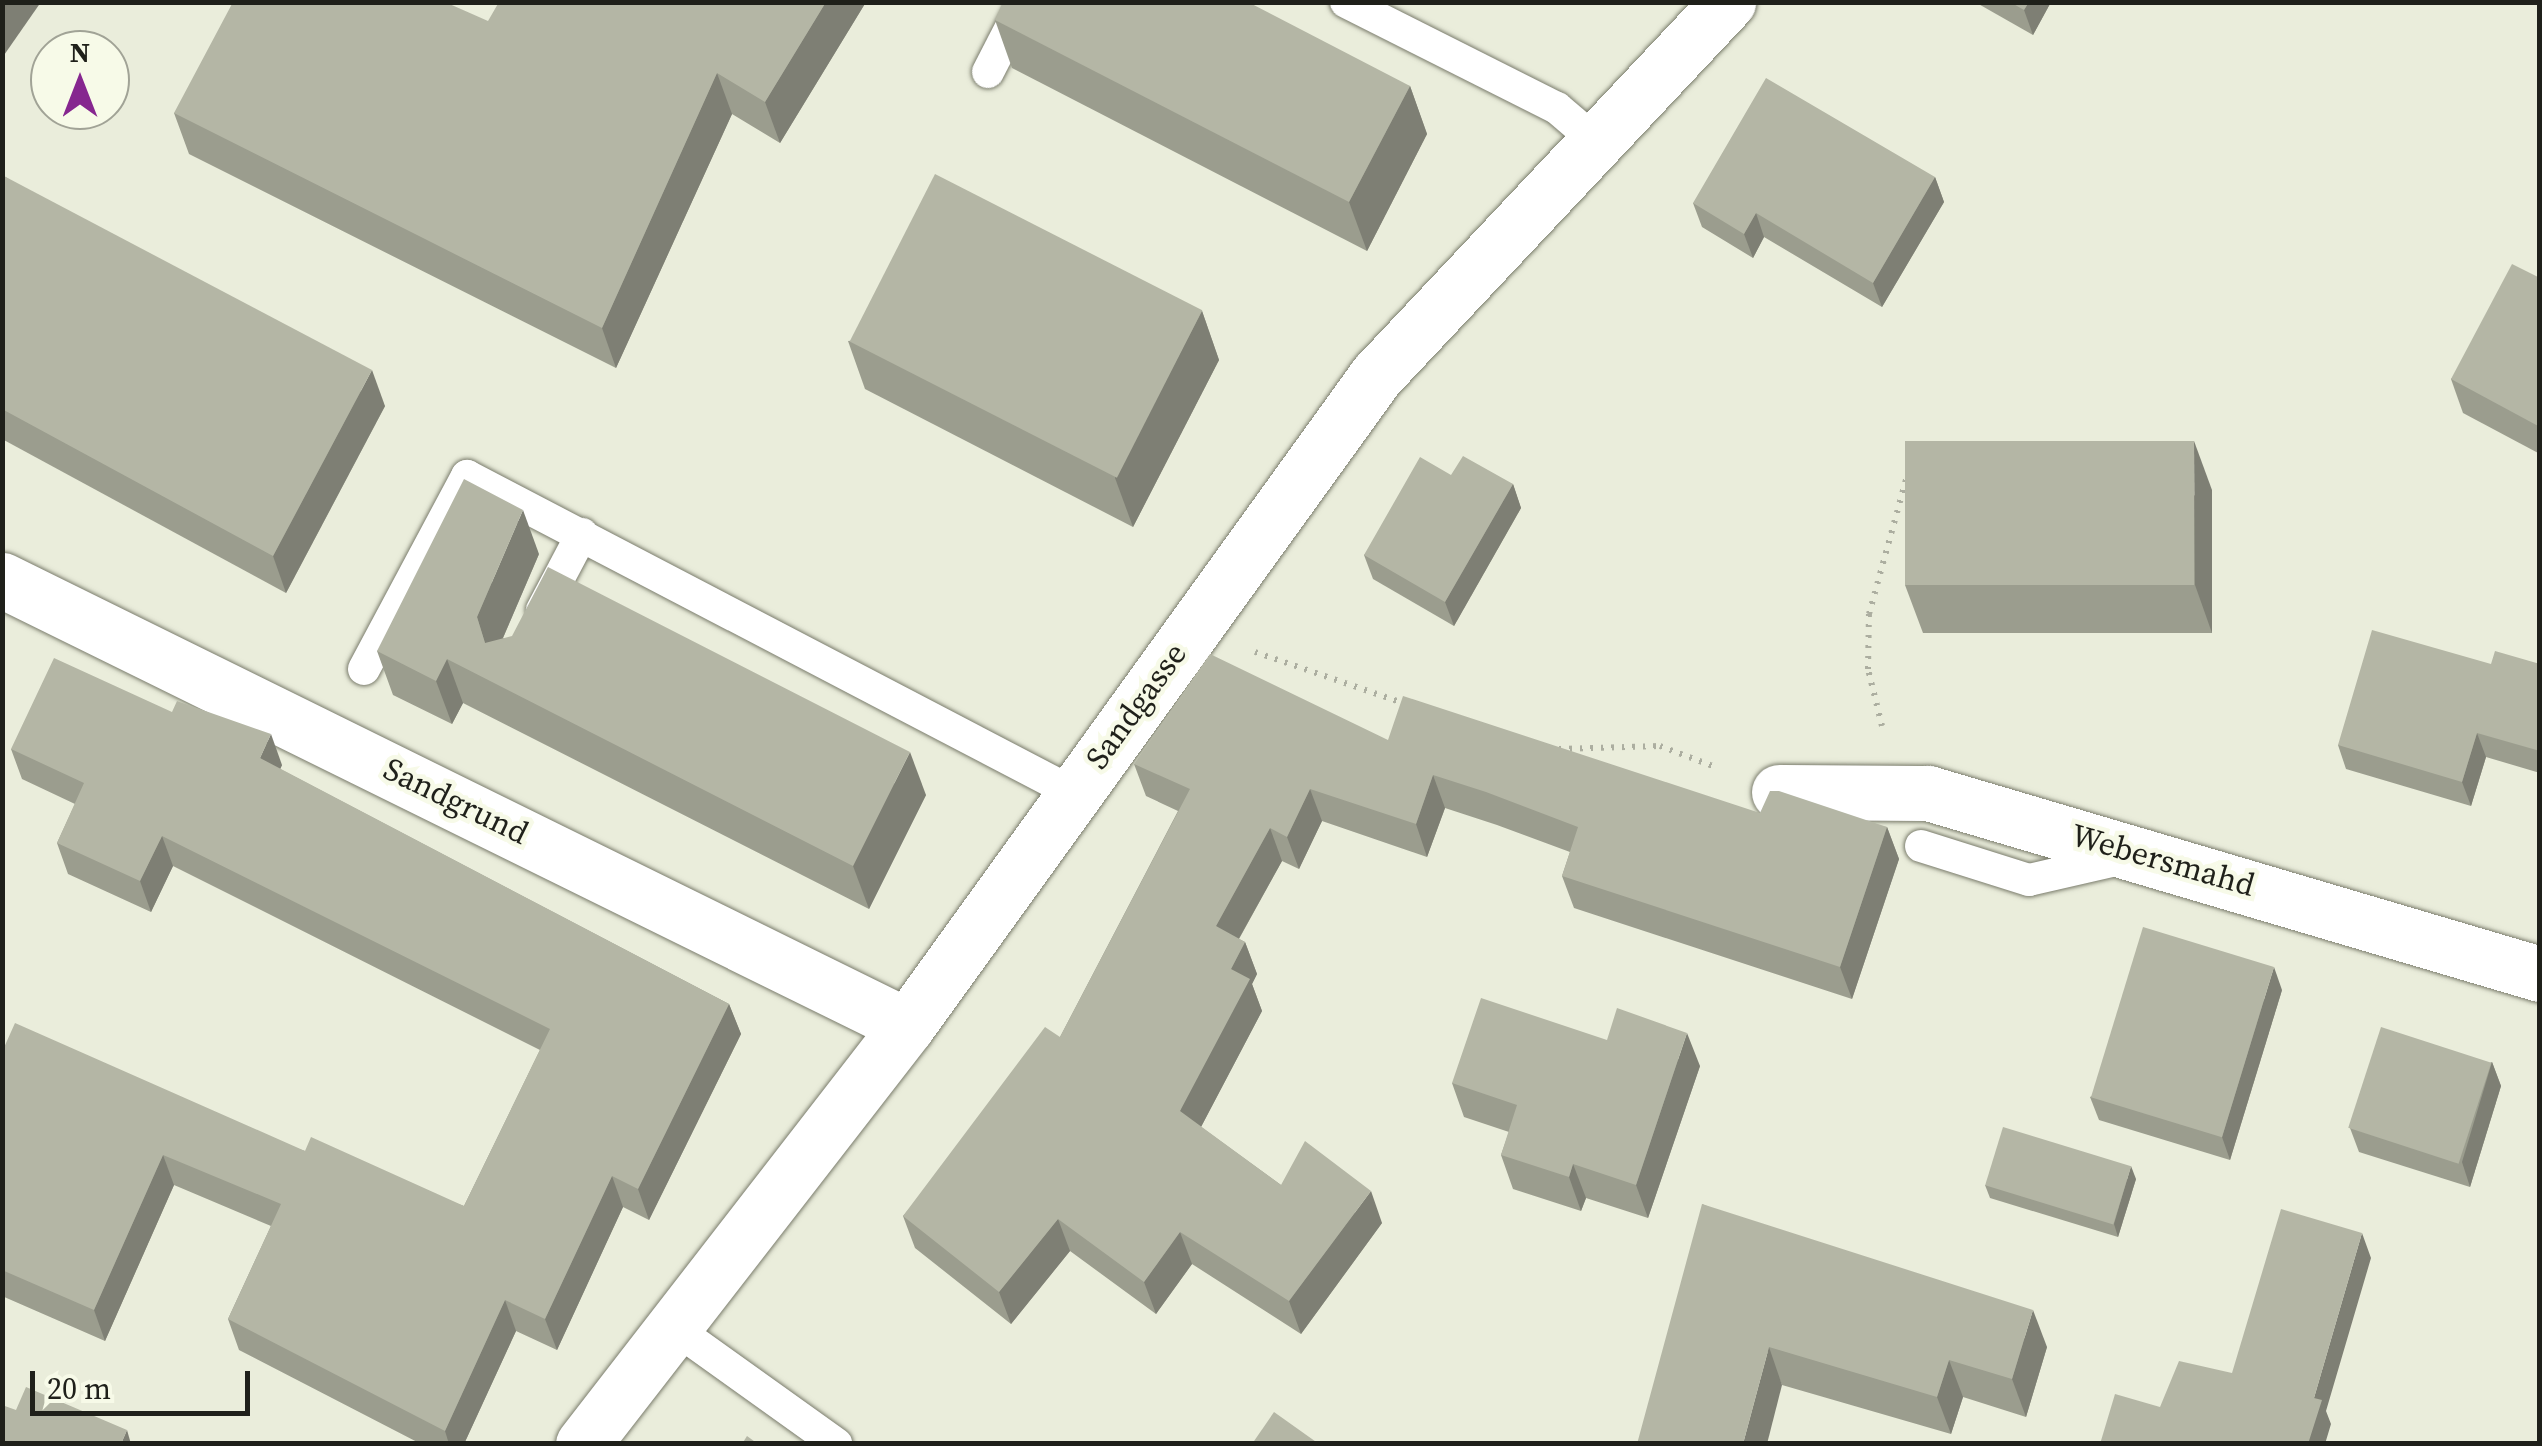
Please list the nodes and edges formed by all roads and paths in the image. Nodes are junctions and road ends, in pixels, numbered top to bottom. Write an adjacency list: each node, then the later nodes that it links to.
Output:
1 (1024, 2): 4 (lane)
2 (1346, 2): 5 (lane)
3 (1728, 2): 5 (street, Sandgasse)
4 (988, 72)
5 (1598, 143): 15 (street, Sandgasse)
6 (1916, 464): 16 (path)
7 (582, 534): 9 (lane); 11 (lane); 15 (lane)
8 (2, 580): 18 (street, Sandgrund)
9 (528, 635)
10 (1244, 648): 12 (path)
11 (364, 669)
12 (1430, 712)
13 (1542, 750): 14 (path)
14 (1780, 792): 16 (street, Webersmahd)
15 (1074, 793): 18 (street, Sandgasse)
16 (1924, 819): 17 (street, Webersmahd)
17 (2540, 974)
18 (907, 1026): 19 (street, Sandgasse)
19 (677, 1330): 20 (street, Sandgasse); 21 (lane)
20 (582, 1444)
21 (836, 1444)

